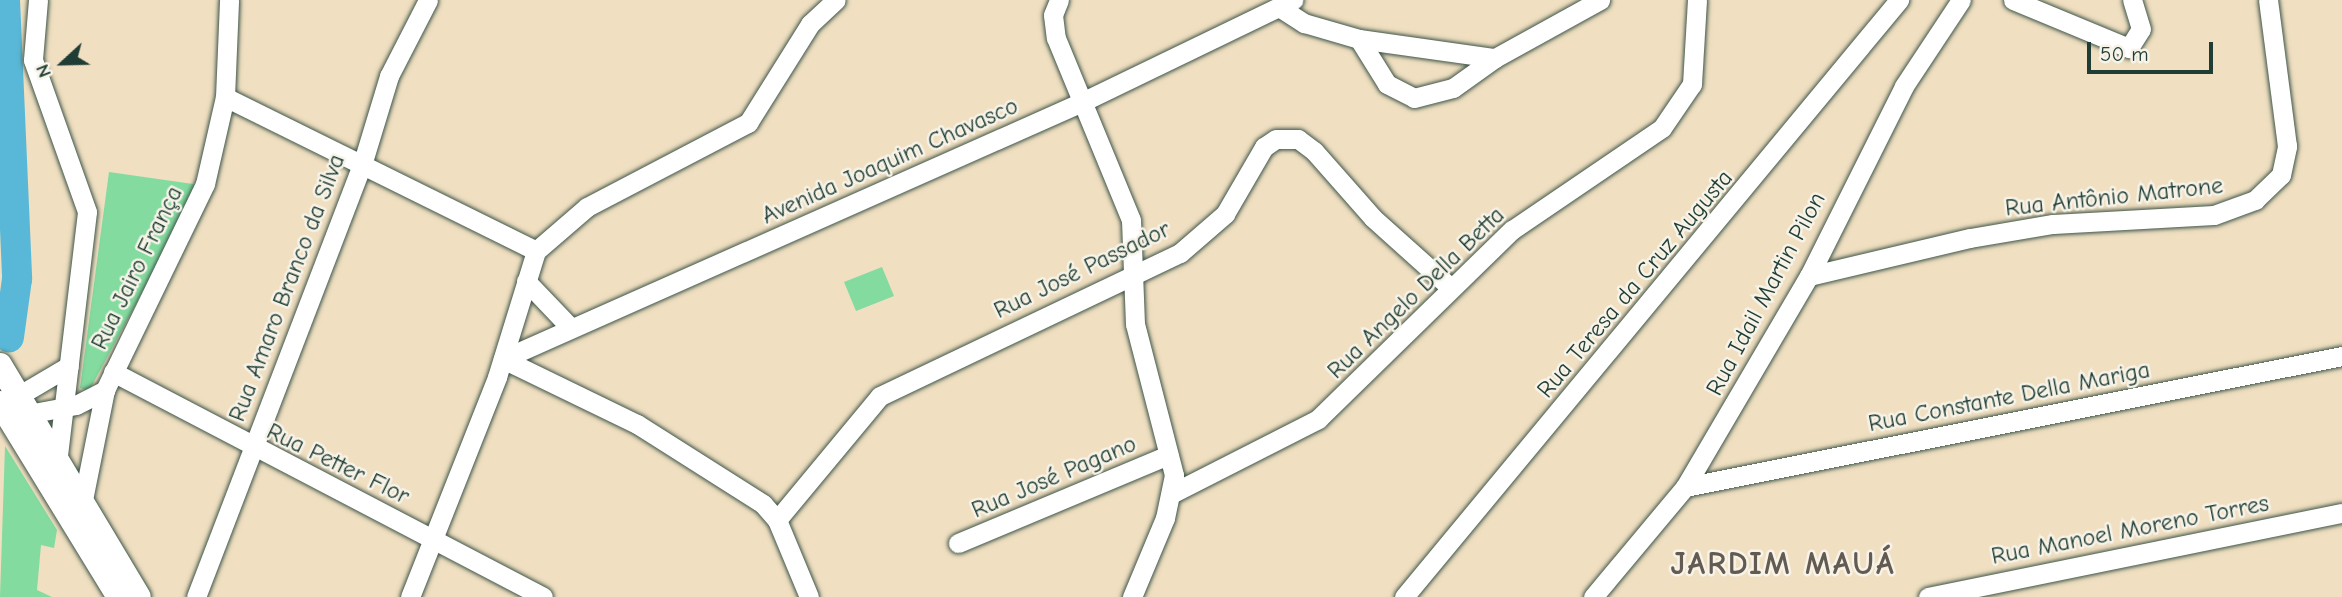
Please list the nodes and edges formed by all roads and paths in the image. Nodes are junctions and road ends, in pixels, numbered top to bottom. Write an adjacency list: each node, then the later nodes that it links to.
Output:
1 (38, 0): 28 (street)
2 (229, 0): 16 (street, Rua Jairo França)
3 (428, 0): 18 (street, Rua Amaro Branco da Silva)
4 (836, 0): 19 (street)
5 (1601, 0): 15 (street)
6 (1697, 0): 23 (street, Rua Angelo Della Betta)
7 (1899, 0): 49 (street, Rua Teresa da Cruz Augusta)
8 (1961, 0): 21 (street, Rua Idail Martin Pilon)
9 (2013, 0): 10 (street)
10 (2132, 0)
11 (2268, 0): 21 (street, Rua Antônio Matrone)
12 (1286, 3): 14 (street); 17 (street, Avenida Joaquim Chavasco)
13 (1052, 5): 17 (street)
14 (1359, 39): 15 (street); 15 (street)
15 (1495, 58)
16 (225, 97): 18 (street); 29 (street, Rua Jairo França)
17 (1080, 103): 20 (street); 24 (street, Avenida Joaquim Chavasco)
18 (362, 166): 19 (street); 32 (street, Rua Amaro Branco da Silva)
19 (536, 251): 22 (street)
20 (1132, 275): 23 (street, Rua José Passador); 33 (street); 39 (street, Rua José Passador)
21 (1810, 276): 35 (street, Rua Idail Martin Pilon)
22 (526, 281): 24 (street); 26 (street)
23 (1451, 288): 36 (street, Rua Angelo Della Betta)
24 (569, 326): 26 (street, Avenida Joaquim Chavasco)
25 (2342, 356): 35 (street, Rua Constante Della Mariga)
26 (503, 359): 39 (street); 40 (street)
27 (0, 365): 30 (main road)
28 (69, 366): 30 (street); 31 (street)
29 (109, 381): 31 (street, Rua Jairo França); 32 (street, Rua Petter Flor); 37 (street, Rua Jairo França)
30 (15, 404): 31 (street, Rua Jairo França); 34 (main road); 42 (main road)
31 (65, 408): 34 (street)
32 (251, 449): 40 (street, Rua Petter Flor); 44 (street, Rua Amaro Branco da Silva)
33 (1168, 455): 36 (street); 41 (street, Rua José Pagano)
34 (57, 462): 37 (main road)
35 (1685, 487): 50 (street, Rua Idail Martin Pilon)
36 (1172, 493): 48 (street)
37 (82, 505): 43 (main road)
38 (2342, 513): 51 (street, Rua Manoel Moreno Torres)
39 (777, 520): 47 (street)
40 (433, 539): 45 (street); 46 (street, Rua Petter Flor)
41 (958, 543)
42 (119, 597)
43 (139, 597)
44 (196, 597)
45 (410, 597)
46 (543, 597)
47 (809, 597)
48 (1132, 597)
49 (1404, 597)
50 (1592, 597)
51 (1928, 597)

